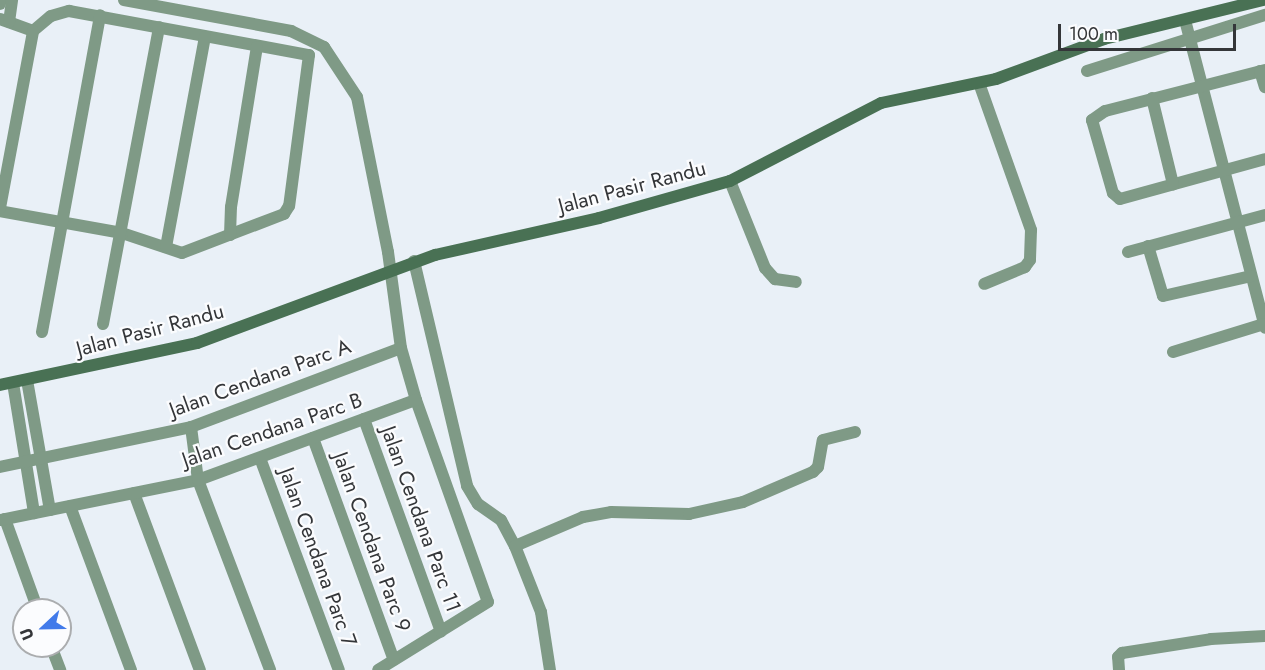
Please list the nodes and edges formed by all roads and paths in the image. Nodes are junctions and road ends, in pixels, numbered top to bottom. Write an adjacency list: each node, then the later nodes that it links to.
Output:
1 (12, 0): 7 (street)
2 (124, 0): 33 (street)
3 (1263, 0): 6 (main road, Jalan Pasir Randu)
4 (100, 15): 8 (street); 9 (street); 25 (street)
5 (1265, 15): 11 (street)
6 (1185, 20): 11 (street); 15 (main road, Jalan Pasir Randu)
7 (4, 21): 9 (street)
8 (159, 27): 10 (street); 27 (street)
9 (33, 31): 23 (street)
10 (205, 37): 12 (street); 30 (street)
11 (1190, 39): 14 (street); 16 (street)
12 (257, 47): 28 (street); 28 (street)
13 (1263, 70): 16 (street); 17 (street)
14 (1087, 71)
15 (979, 83): 21 (main road, Jalan Pasir Randu); 36 (street)
16 (1202, 85): 18 (street); 20 (street)
17 (1265, 87)
18 (1152, 98): 22 (street); 22 (street)
19 (1265, 159): 20 (street)
20 (1224, 170): 22 (street); 26 (street)
21 (730, 181): 32 (main road, Jalan Pasir Randu); 35 (street)
22 (1173, 184)
23 (0, 204): 25 (street)
24 (1265, 215): 26 (street)
25 (64, 221): 27 (street); 39 (street)
26 (1238, 221): 29 (street); 34 (street)
27 (122, 233): 30 (street); 37 (street)
28 (230, 235): 30 (street)
29 (1148, 246): 31 (street); 34 (street)
30 (166, 247)
31 (1128, 252)
32 (414, 261): 33 (main road, Jalan Pasir Randu); 60 (street)
33 (390, 270): 40 (street); 42 (main road, Jalan Pasir Randu)
34 (1251, 276): 38 (street)
35 (796, 282)
36 (984, 284)
37 (103, 324)
38 (1264, 326): 41 (street)
39 (42, 332)
40 (401, 348): 45 (street); 47 (street, Jalan Cendana Parc A)
41 (1173, 352)
42 (27, 380): 43 (main road, Jalan Pasir Randu); 51 (street)
43 (14, 383): 44 (main road, Jalan Pasir Randu); 52 (street)
44 (0, 385)
45 (416, 400): 46 (street, Jalan Cendana Parc B); 62 (street)
46 (364, 419): 49 (street, Jalan Cendana Parc B); 62 (street, Jalan Cendana Parc 11)
47 (191, 427): 51 (street, Jalan Cendana Parc A); 54 (street)
48 (855, 432): 60 (street)
49 (313, 438): 50 (street, Jalan Cendana Parc B); 64 (street, Jalan Cendana Parc 9)
50 (260, 458): 54 (street, Jalan Cendana Parc B); 68 (street, Jalan Cendana Parc 7)
51 (40, 460): 52 (street, Jalan Cendana Parc A); 57 (street)
52 (26, 464): 53 (street, Jalan Cendana Parc A); 58 (street)
53 (0, 467)
54 (198, 480): 55 (street, Jalan Cendana Parc B); 67 (street)
55 (134, 493): 56 (street, Jalan Cendana Parc B); 66 (street)
56 (70, 506): 57 (street, Jalan Cendana Parc B); 65 (street)
57 (50, 510): 58 (street, Jalan Cendana Parc B)
58 (34, 513): 59 (street, Jalan Cendana Parc B)
59 (2, 519): 61 (street)
60 (515, 546): 70 (street)
61 (33, 598)
62 (441, 632): 64 (street)
63 (1265, 636): 71 (street)
64 (394, 660): 69 (street)
65 (131, 670)
66 (200, 670)
67 (270, 670)
68 (339, 670)
69 (378, 670)
70 (550, 670)
71 (1119, 670)

